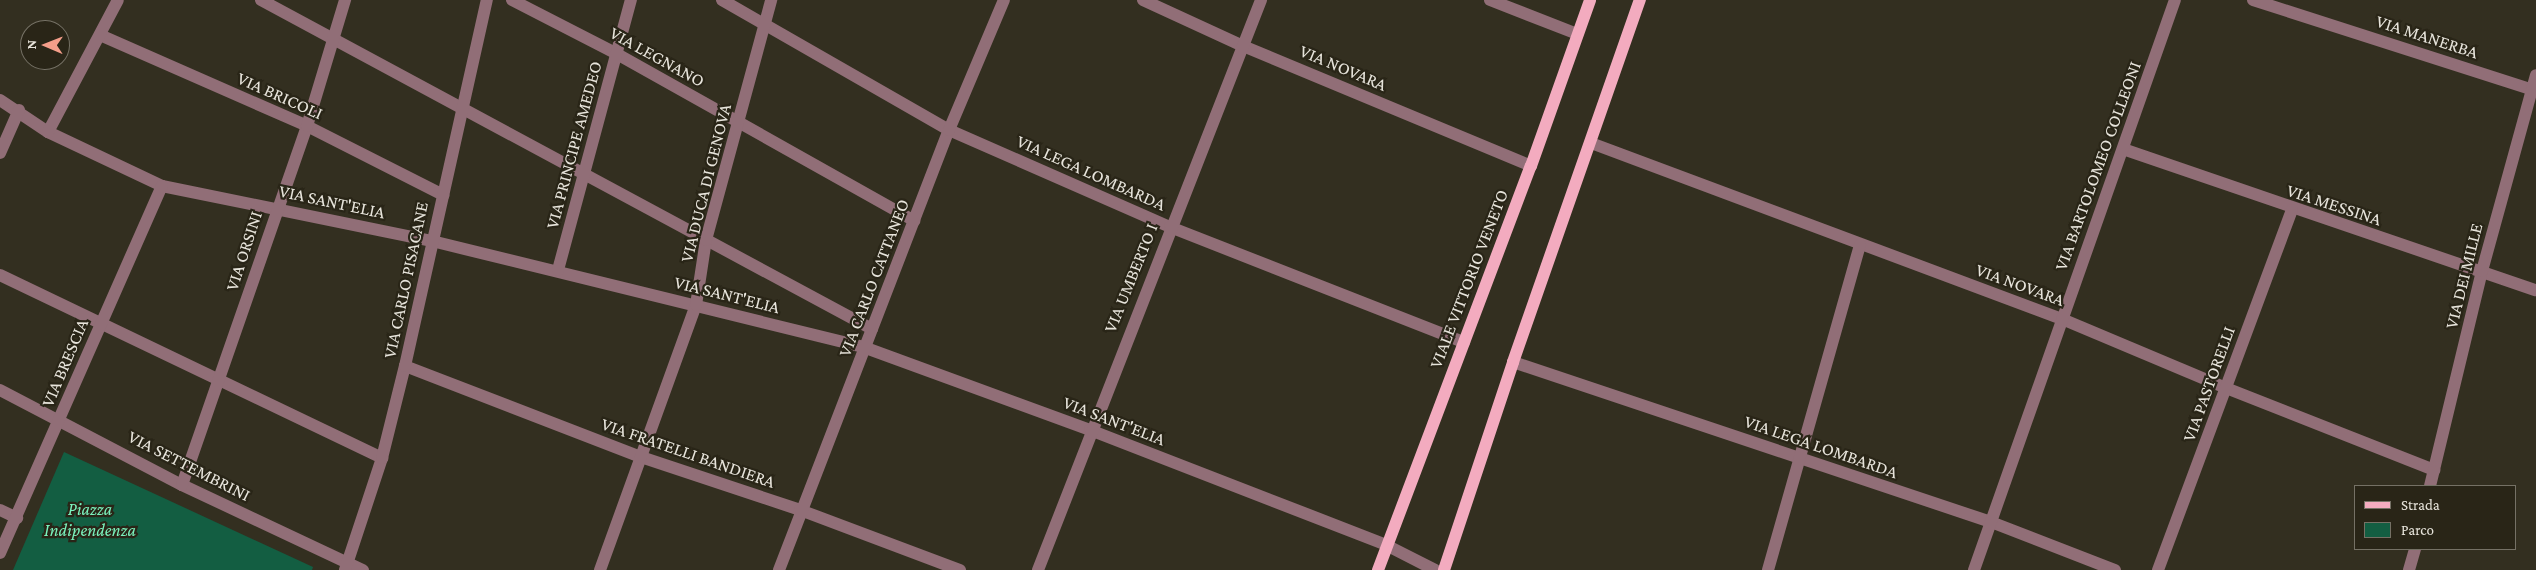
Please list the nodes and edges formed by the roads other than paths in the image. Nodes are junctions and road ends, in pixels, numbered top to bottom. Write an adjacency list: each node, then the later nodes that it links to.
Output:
1 (118, 0): 19 (street)
2 (261, 0): 20 (street)
3 (345, 0): 20 (street, VIA ORSINI)
4 (487, 0): 27 (street, VIA CARLO PISACANE)
5 (512, 0): 22 (street, VIA LEGNANO)
6 (631, 0): 22 (street, VIA PRINCIPE AMEDEO)
7 (722, 0): 17 (street, VIA LEGA LOMBARDA)
8 (772, 0): 17 (street, VIA DUCA DI GENOVA)
9 (1004, 0): 30 (street, VIA CARLO CATTANEO)
10 (1143, 0): 21 (street, VIA NOVARA)
11 (1261, 0): 21 (street, VIA UMBERTO I)
12 (1490, 0): 18 (street)
13 (1590, 0): 18 (main road, VIALE VITTORIO VENETO)
14 (1640, 0): 32 (main road)
15 (2176, 0): 33 (street, VIA BARTOLOMEO COLLEONI)
16 (2253, 0): 24 (street, VIA MANERBA)
17 (765, 24): 28 (street, VIA DUCA DI GENOVA); 30 (street, VIA LEGA LOMBARDA)
18 (1578, 34): 35 (main road, VIALE VITTORIO VENETO)
19 (100, 35): 29 (street, VIA BRICOLI); 31 (street)
20 (334, 39): 27 (street); 29 (street, VIA ORSINI)
21 (1243, 46): 35 (street, VIA NOVARA); 42 (street, VIA UMBERTO I)
22 (617, 54): 28 (street, VIA LEGNANO); 36 (street, VIA PRINCIPE AMEDEO)
23 (2536, 75): 24 (street, VIA DEI MILLE)
24 (2533, 90): 47 (street, VIA DEI MILLE)
25 (0, 100): 26 (street, VIA SANT'ELIA)
26 (19, 110): 31 (street, VIA SANT'ELIA); 34 (street)
27 (464, 111): 36 (street); 38 (street, VIA CARLO PISACANE)
28 (740, 122): 41 (street, VIA LEGNANO); 43 (street, VIA DUCA DI GENOVA)
29 (307, 126): 38 (street, VIA BRICOLI); 39 (street, VIA ORSINI)
30 (948, 130): 41 (street, VIA CARLO CATTANEO); 42 (street, VIA LEGA LOMBARDA)
31 (48, 132): 37 (street, VIA SANT'ELIA)
32 (1591, 142): 45 (street, VIA NOVARA); 56 (main road)
33 (2123, 149): 40 (street, VIA MESSINA); 51 (street, VIA BARTOLOMEO COLLEONI)
34 (0, 153)
35 (1531, 166): 54 (main road, VIALE VITTORIO VENETO)
36 (583, 172): 43 (street); 46 (street, VIA PRINCIPE AMEDEO)
37 (162, 186): 39 (street, VIA SANT'ELIA); 52 (street, VIA BRESCIA)
38 (443, 195): 44 (street, VIA CARLO PISACANE)
39 (277, 208): 44 (street, VIA SANT'ELIA); 58 (street, VIA ORSINI)
40 (2292, 210): 47 (street, VIA MESSINA); 59 (street, VIA PASTORELLI)
41 (914, 221): 53 (street, VIA CARLO CATTANEO)
42 (1170, 227): 54 (street, VIA LEGA LOMBARDA); 62 (street, VIA UMBERTO I)
43 (706, 240): 50 (street, VIA DUCA DI GENOVA); 53 (street)
44 (432, 241): 46 (street, VIA SANT'ELIA); 57 (street, VIA CARLO PISACANE)
45 (1860, 245): 51 (street, VIA NOVARA); 65 (street)
46 (558, 270): 50 (street, VIA SANT'ELIA)
47 (2482, 271): 49 (street, VIA MESSINA); 66 (street, VIA DEI MILLE)
48 (0, 275): 52 (street)
49 (2536, 290)
50 (696, 305): 55 (street, VIA SANT'ELIA); 63 (street, VIA DUCA DI GENOVA)
51 (2062, 319): 59 (street, VIA NOVARA); 72 (street, VIA BARTOLOMEO COLLEONI)
52 (100, 322): 58 (street); 61 (street, VIA BRESCIA)
53 (872, 329): 55 (street, VIA CARLO CATTANEO)
54 (1464, 342): 73 (main road, VIALE VITTORIO VENETO)
55 (866, 348): 62 (street, VIA SANT'ELIA); 70 (street, VIA CARLO CATTANEO)
56 (1513, 362): 65 (street, VIA LEGA LOMBARDA); 84 (main road)
57 (405, 366): 63 (street, VIA FRATELLI BANDIERA); 64 (street, VIA CARLO PISACANE)
58 (219, 381): 64 (street); 67 (street, VIA ORSINI)
59 (2226, 388): 66 (street, VIA NOVARA); 88 (street, VIA PASTORELLI)
60 (0, 390): 61 (street, VIA SETTEMBRINI)
61 (60, 419): 67 (street, VIA SETTEMBRINI); 71 (street, VIA BRESCIA)
62 (1090, 430): 73 (street, VIA SANT'ELIA); 81 (street, VIA UMBERTO I)
63 (641, 457): 70 (street, VIA FRATELLI BANDIERA); 78 (street, VIA DUCA DI GENOVA)
64 (382, 458): 76 (street, VIA CARLO PISACANE)
65 (1802, 458): 72 (street, VIA LEGA LOMBARDA); 85 (street)
66 (2434, 470): 68 (street, VIA DEI MILLE)
67 (182, 484): 76 (street, VIA SETTEMBRINI)
68 (2430, 485)
69 (0, 510): 71 (street)
70 (800, 510): 79 (street, VIA CARLO CATTANEO); 80 (street, VIA FRATELLI BANDIERA)
71 (16, 518): 75 (street, VIA BRESCIA)
72 (1991, 522): 86 (street, VIA BARTOLOMEO COLLEONI); 87 (street, VIA LEGA LOMBARDA)
73 (1386, 545): 82 (main road, VIALE VITTORIO VENETO); 83 (street, VIA SANT'ELIA)
74 (2415, 550): 89 (street)
75 (0, 553)
76 (346, 567): 77 (street, VIA SETTEMBRINI)
77 (363, 570)
78 (600, 570)
79 (779, 570)
80 (960, 570)
81 (1038, 570)
82 (1378, 570)
83 (1435, 570)
84 (1444, 570)
85 (1768, 570)
86 (1974, 570)
87 (2115, 570)
88 (2158, 570)
89 (2409, 570)

